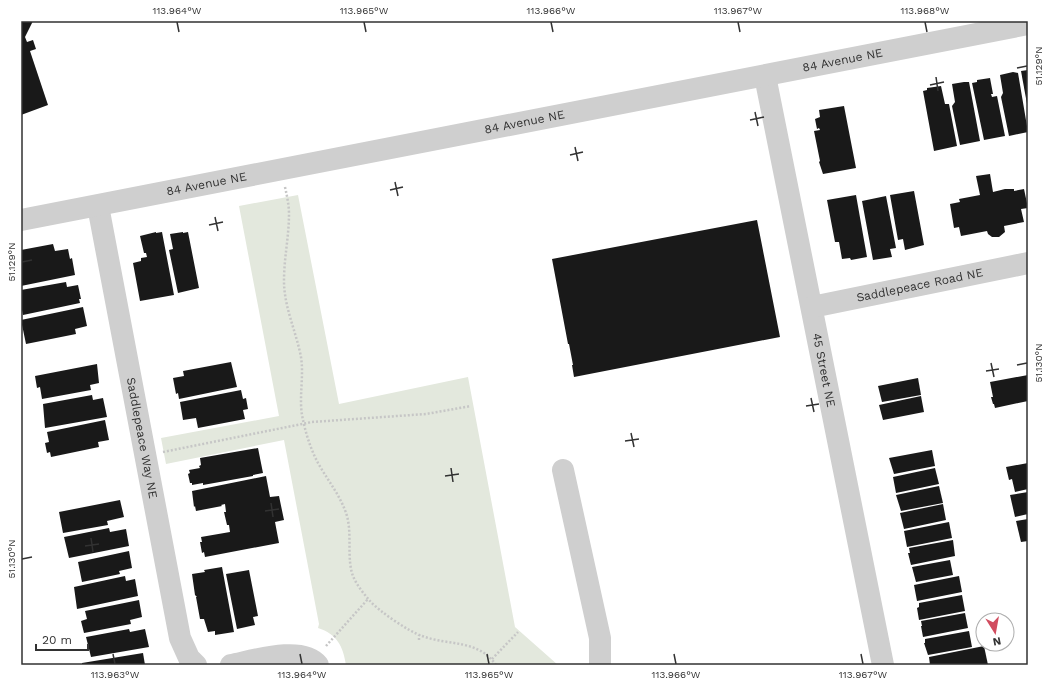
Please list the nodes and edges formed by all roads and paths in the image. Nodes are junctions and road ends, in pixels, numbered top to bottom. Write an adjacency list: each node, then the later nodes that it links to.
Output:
1 (1028, 24): 2 (street, 84 Avenue NE)
2 (765, 76): 3 (street, 84 Avenue NE); 7 (street, 45 Street NE)
3 (282, 170): 4 (street, 84 Avenue NE); 9 (path)
4 (98, 206): 5 (street, 84 Avenue NE); 10 (street, Saddlepeace Way NE)
5 (21, 220)
6 (1028, 263): 7 (street, Saddlepeace Road NE)
7 (812, 307): 26 (street, 45 Street NE)
8 (471, 406): 9 (path)
9 (304, 424): 10 (path); 12 (path)
10 (145, 455): 21 (street, Saddlepeace Way NE)
11 (563, 470): 15 (street)
12 (368, 599): 14 (path); 20 (path)
13 (518, 632): 19 (path)
14 (419, 635): 16 (path); 17 (path)
15 (600, 638): 24 (street); 25 (street)
16 (419, 640)
17 (479, 649): 18 (path); 19 (path)
18 (476, 652)
19 (492, 659): 23 (path)
20 (315, 663): 22 (street)
21 (196, 665)
22 (231, 665)
23 (496, 665)
24 (600, 665)
25 (617, 665)
26 (883, 665)

